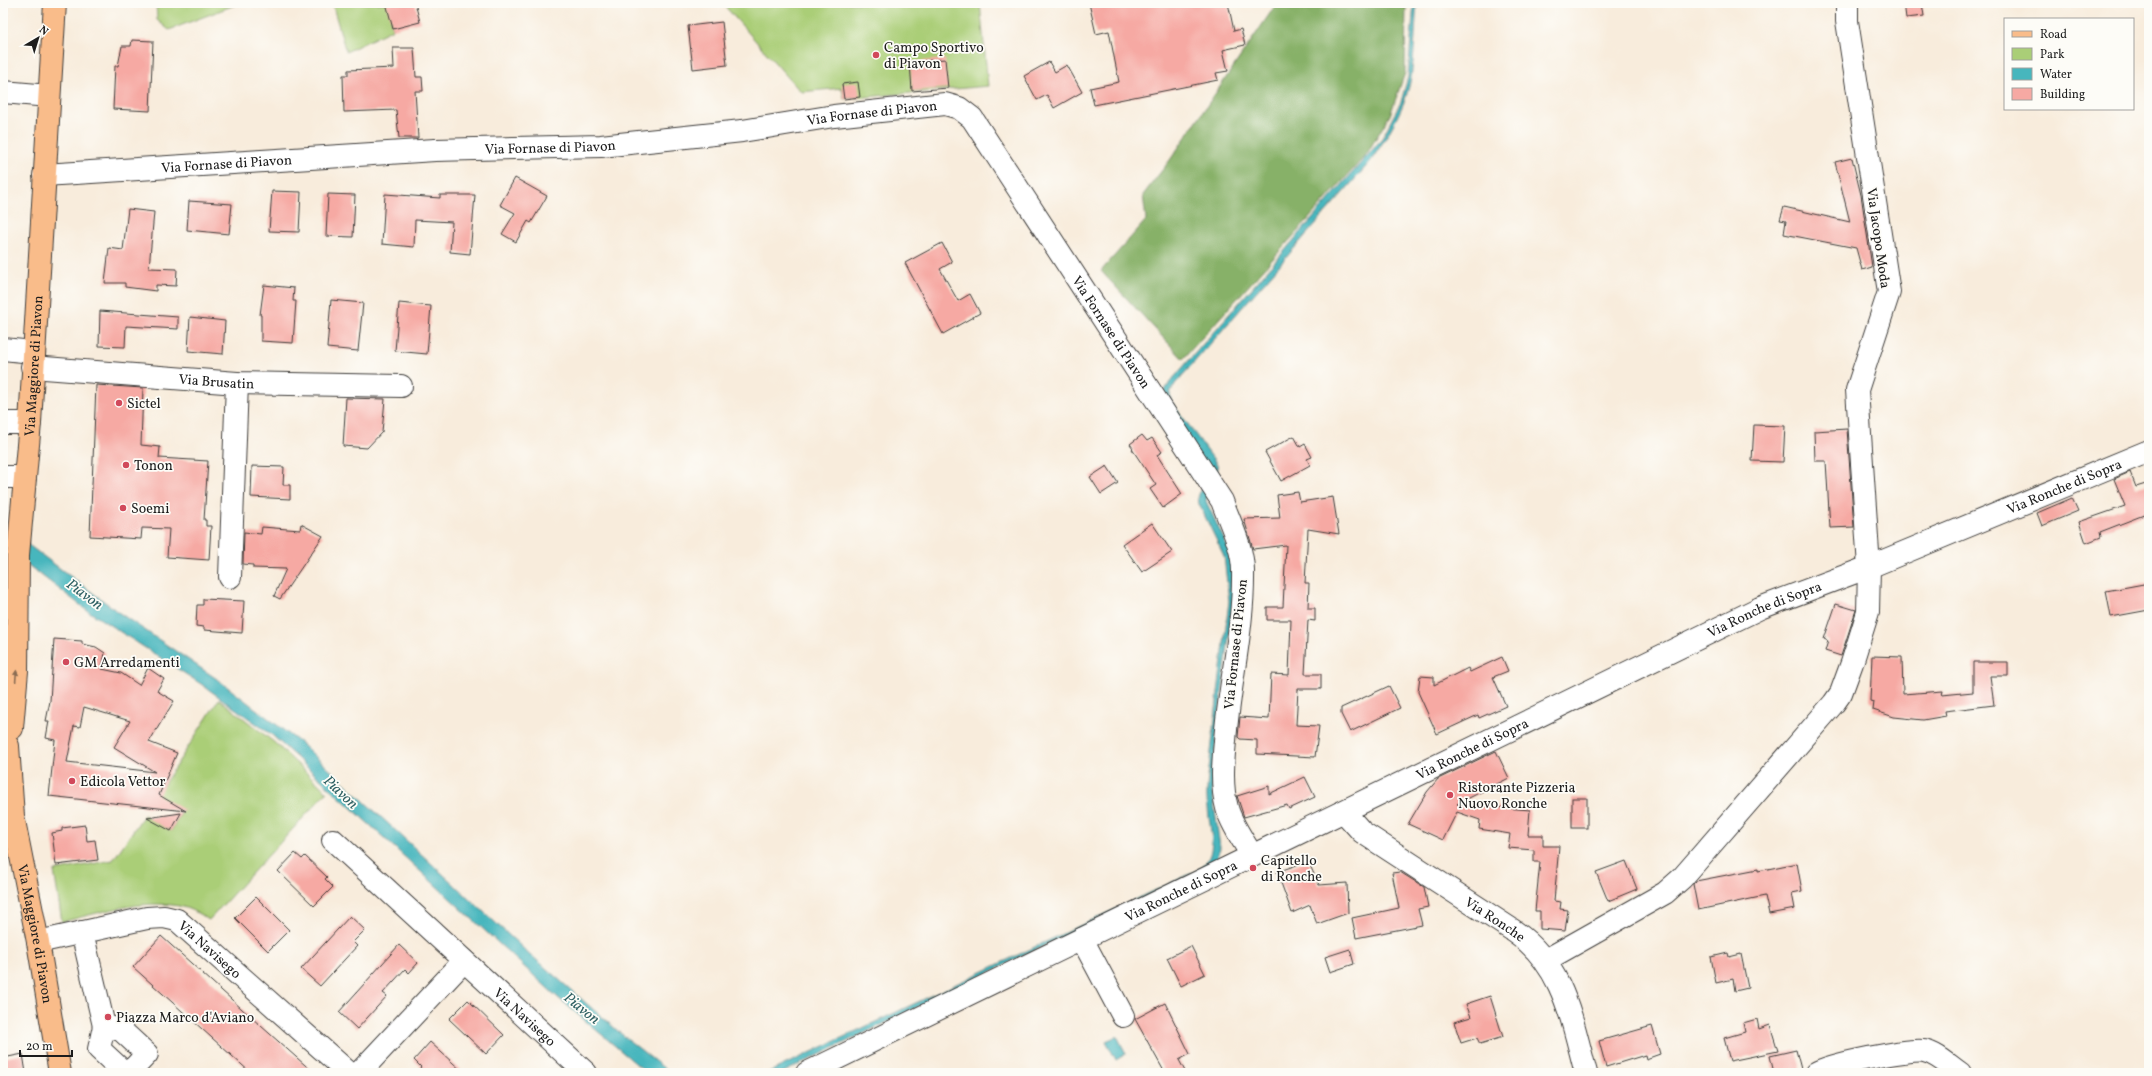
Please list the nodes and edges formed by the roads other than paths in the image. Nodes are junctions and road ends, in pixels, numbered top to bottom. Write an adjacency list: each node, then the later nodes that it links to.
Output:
1 (55, 3): 4 (main road, Via Maggiore di Piavon)
2 (1847, 3): 15 (street, Via Jacopo Moda)
3 (3, 92): 4 (street)
4 (49, 96): 5 (main road, Via Maggiore di Piavon)
5 (44, 175): 7 (main road, Via Maggiore di Piavon); 24 (street, Via Fornase di Piavon)
6 (3, 349): 7 (street, Via Brusatin)
7 (32, 359): 8 (street, Via Brusatin); 11 (main road, Via Maggiore di Piavon)
8 (237, 383): 9 (street, Via Brusatin); 16 (street)
9 (401, 386)
10 (3, 423): 11 (street)
11 (30, 423): 14 (main road, Via Maggiore di Piavon)
12 (2149, 451): 15 (street, Via Ronche di Sopra)
13 (3, 476): 14 (street)
14 (25, 477): 17 (main road, Via Maggiore di Piavon)
15 (1869, 567): 21 (street, Via Ronche di Sopra); 28 (street, Via Jacopo Moda)
16 (230, 577)
17 (17, 604): 18 (main road); 19 (main road, Via Maggiore di Piavon, one-way to 17)
18 (3, 651)
19 (6, 734): 22 (main road, Via Maggiore di Piavon)
20 (3, 796): 22 (main road)
21 (1344, 812): 24 (street, Via Ronche di Sopra); 28 (street, Via Ronche)
22 (13, 816): 27 (main road, Via Maggiore di Piavon)
23 (333, 840): 29 (street, Via Navisego)
24 (1252, 856): 26 (street, Via Ronche di Sopra)
25 (82, 932): 27 (street, Via Navisego); 31 (street); 35 (street, Via Navisego)
26 (1082, 939): 30 (street); 38 (street, Via Ronche di Sopra)
27 (38, 942): 32 (main road, Via Maggiore di Piavon)
28 (1546, 960): 39 (street, Via Ronche)
29 (464, 961): 36 (street); 37 (street, Via Navisego)
30 (1123, 1016)
31 (104, 1026): 33 (street); 34 (street)
32 (60, 1073)
33 (125, 1073)
34 (129, 1073)
35 (349, 1073)
36 (358, 1073)
37 (586, 1073)
38 (807, 1073)
39 (1586, 1073)
40 (1816, 1073): 41 (street)
41 (1960, 1073)

